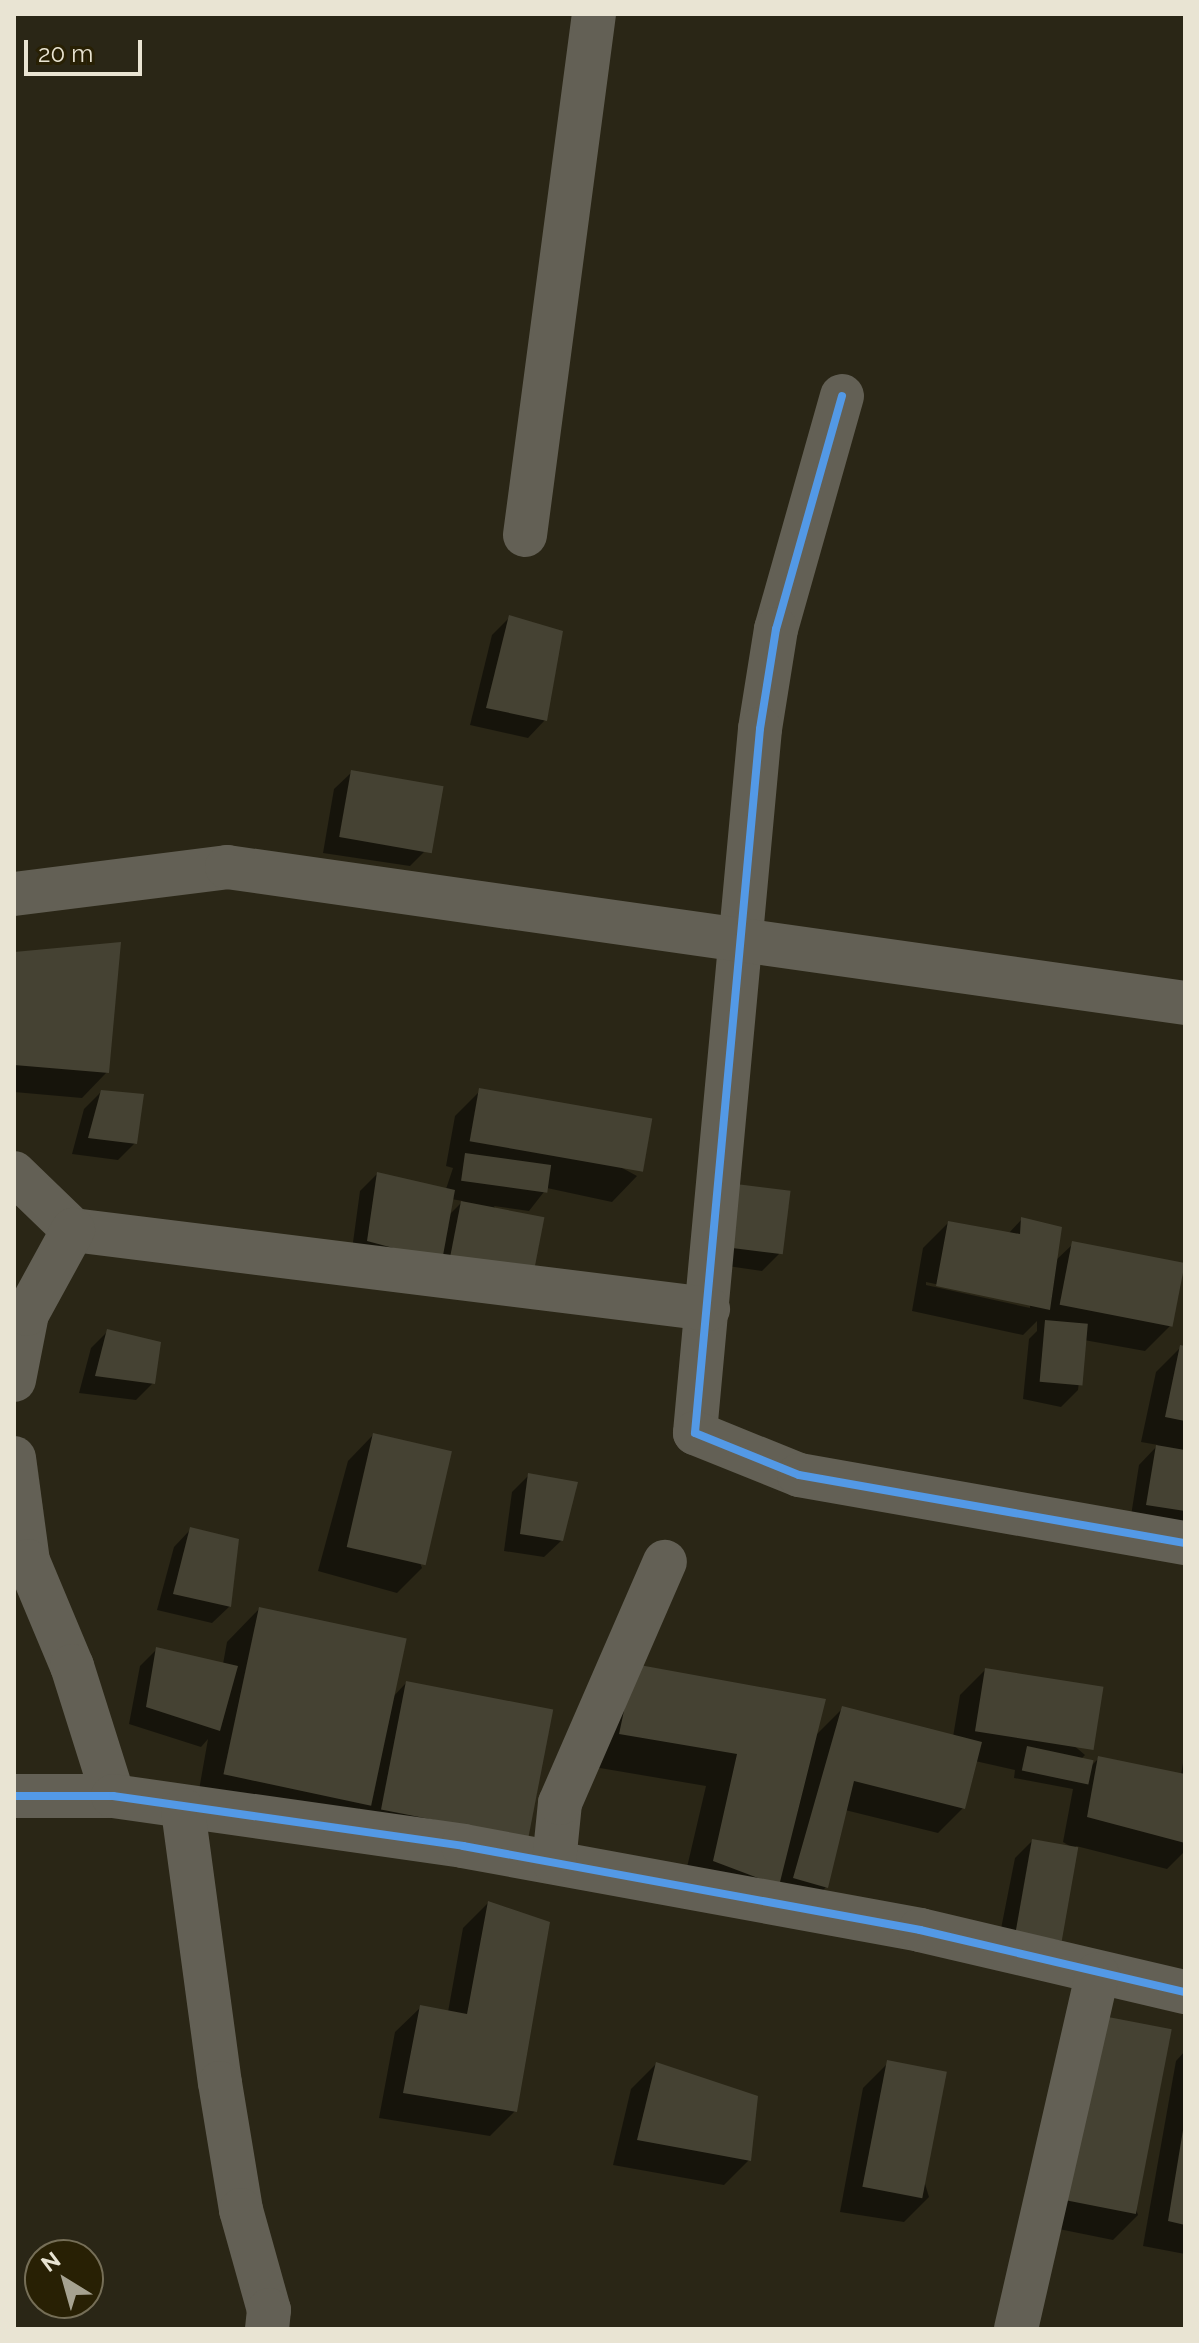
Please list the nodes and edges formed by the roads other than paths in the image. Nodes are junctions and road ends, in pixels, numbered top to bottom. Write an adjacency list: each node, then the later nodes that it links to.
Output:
1 (594, 14): 3 (street)
2 (842, 396): 5 (street)
3 (525, 535)
4 (14, 894): 5 (street)
5 (741, 940): 6 (street); 9 (street)
6 (1185, 1003)
7 (14, 1173): 8 (street)
8 (73, 1230): 9 (street); 10 (street)
9 (708, 1309): 12 (street)
10 (14, 1380)
11 (14, 1458): 15 (street)
12 (1185, 1543)
13 (665, 1562): 17 (street)
14 (14, 1796): 15 (street)
15 (113, 1796): 16 (street)
16 (183, 1810): 17 (street); 20 (street)
17 (554, 1862): 18 (street)
18 (1097, 1974): 19 (street); 21 (street)
19 (1185, 1992)
20 (267, 2329)
21 (1016, 2329)

